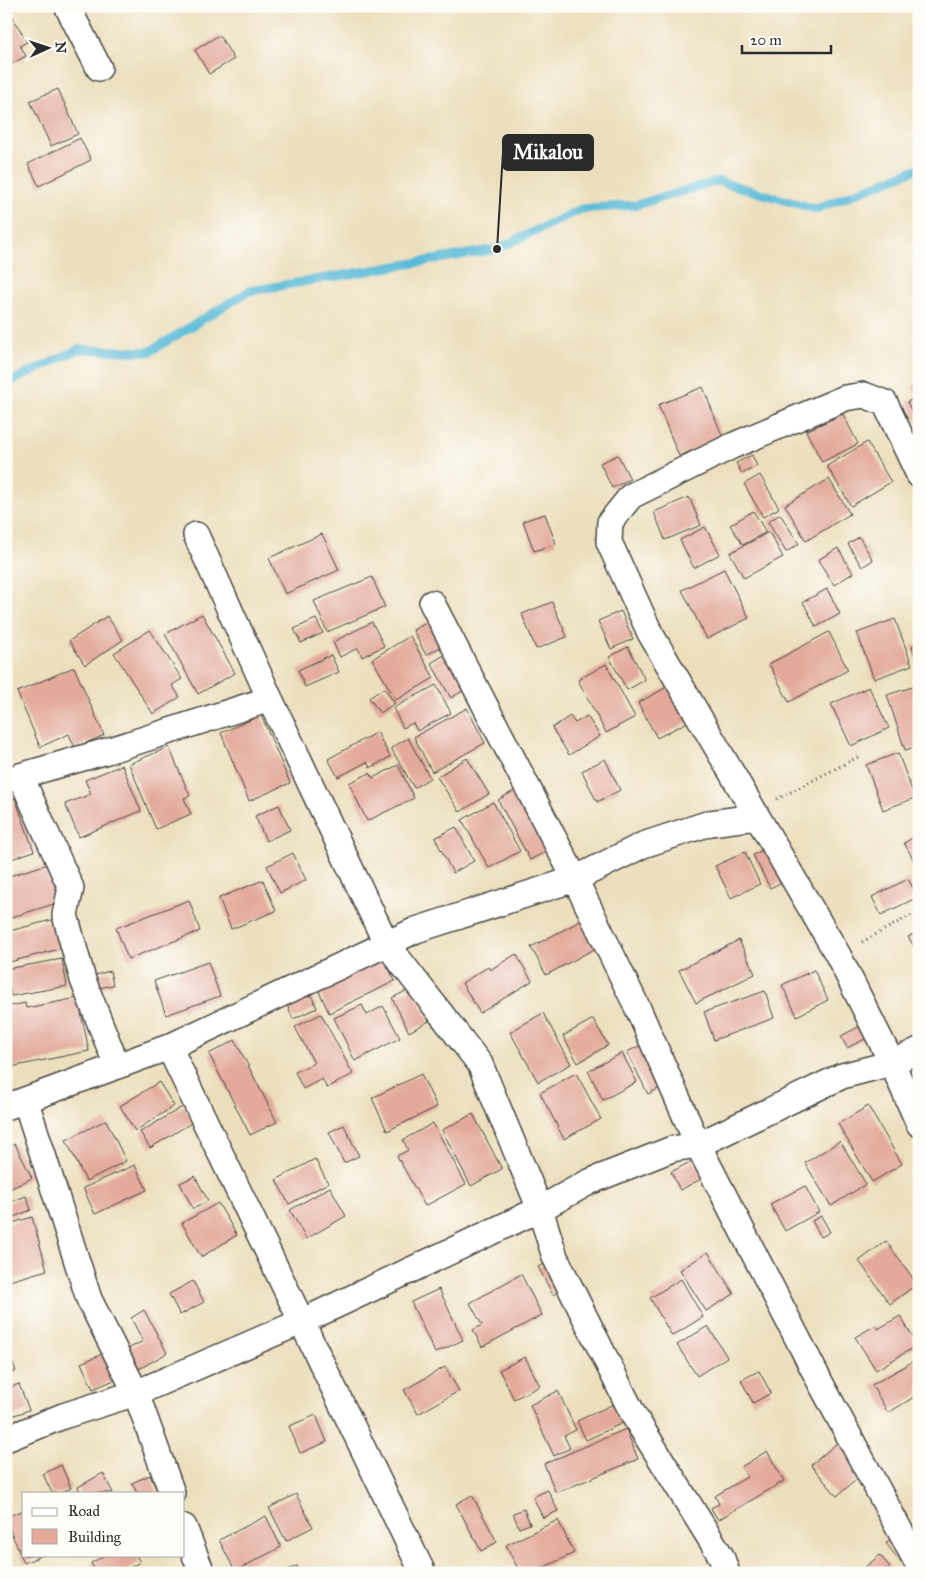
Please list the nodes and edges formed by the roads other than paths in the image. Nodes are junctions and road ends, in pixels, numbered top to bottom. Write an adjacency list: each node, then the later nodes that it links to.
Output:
1 (67, 6): 2 (street)
2 (100, 68)
3 (919, 475): 8 (street)
4 (196, 535): 6 (street)
5 (432, 603): 9 (street)
6 (270, 699): 7 (street); 10 (street)
7 (14, 779): 14 (street)
8 (756, 817): 9 (street); 13 (street)
9 (575, 879): 10 (street); 17 (street)
10 (386, 943): 11 (street); 18 (street)
11 (169, 1047): 14 (street); 19 (street)
12 (919, 1050): 13 (street)
13 (892, 1063): 16 (street); 17 (street)
14 (118, 1066): 15 (street)
15 (16, 1105): 20 (street)
16 (919, 1124)
17 (698, 1145): 18 (street); 24 (street)
18 (540, 1209): 19 (street); 27 (street)
19 (303, 1321): 20 (street); 26 (street)
20 (136, 1393): 21 (street); 22 (street)
21 (6, 1439)
22 (172, 1492)
23 (185, 1530): 25 (street)
24 (919, 1566)
25 (202, 1573)
26 (423, 1573)
27 (727, 1573)

